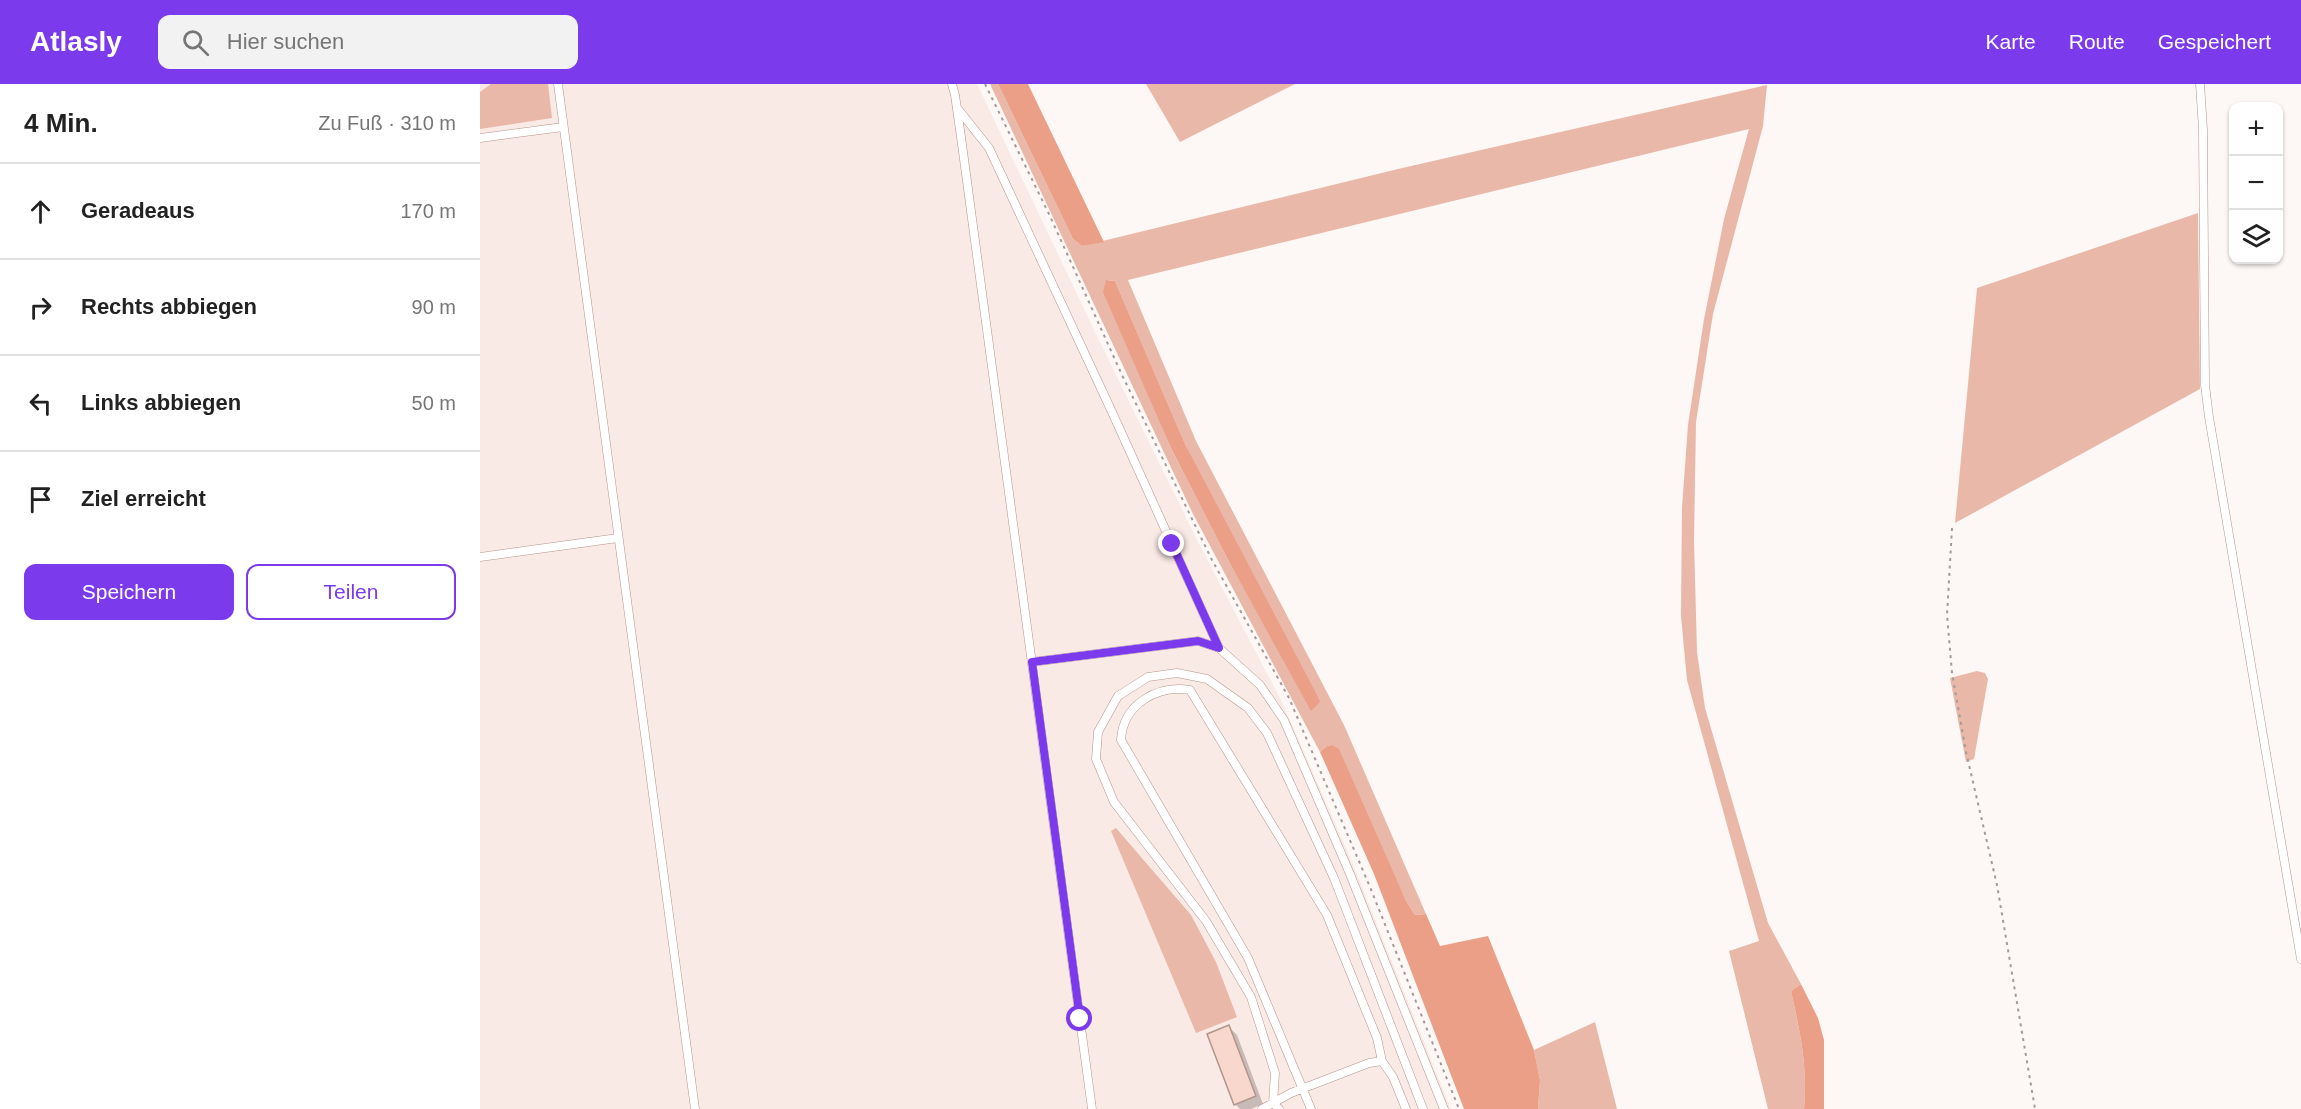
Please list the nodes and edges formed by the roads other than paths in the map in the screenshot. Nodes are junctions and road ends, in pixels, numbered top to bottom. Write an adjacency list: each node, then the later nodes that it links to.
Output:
1 (558, 84): 5 (lane)
2 (951, 84): 4 (lane)
3 (2200, 84): 11 (lane)
4 (957, 108): 9 (lane); 10 (lane)
5 (563, 127): 6 (lane); 7 (lane)
6 (480, 138)
7 (618, 538): 8 (lane); 15 (lane)
8 (480, 557)
9 (1219, 648): 10 (lane); 21 (lane)
10 (1032, 662): 16 (lane)
11 (2301, 959)
12 (1382, 1061): 13 (lane); 13 (lane); 19 (lane)
13 (1303, 1088): 14 (lane); 18 (lane)
14 (1276, 1106): 17 (lane); 20 (lane)
15 (695, 1109)
16 (1092, 1109)
17 (1262, 1109)
18 (1311, 1109)
19 (1406, 1109)
20 (1423, 1109)
21 (1444, 1109)

